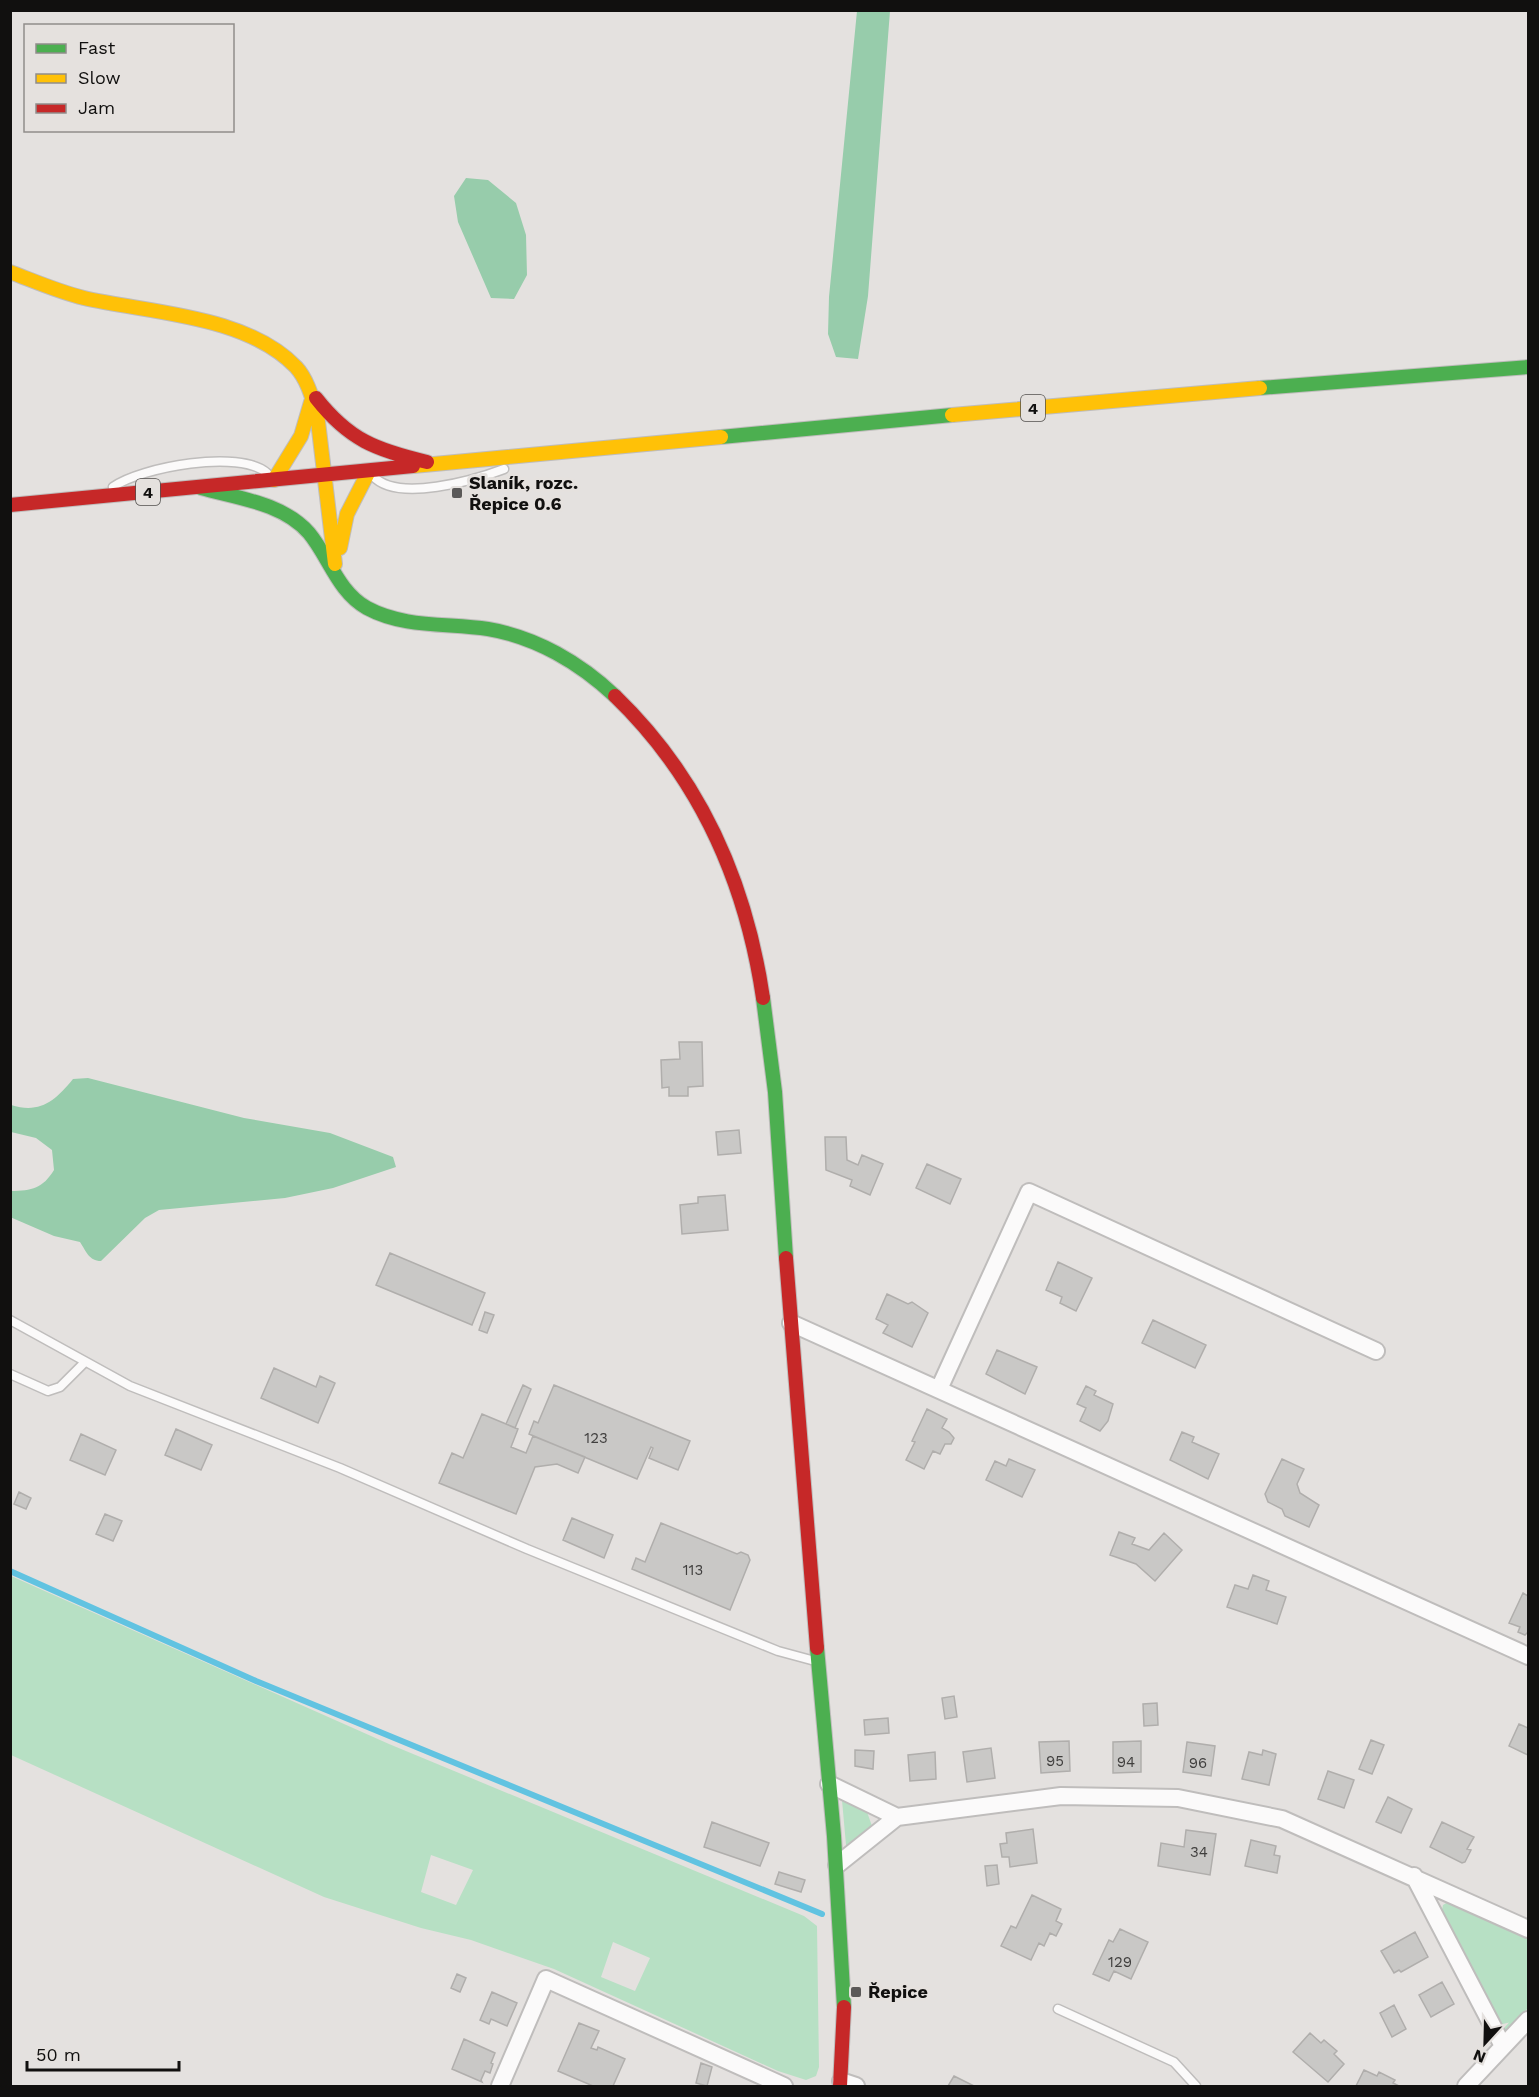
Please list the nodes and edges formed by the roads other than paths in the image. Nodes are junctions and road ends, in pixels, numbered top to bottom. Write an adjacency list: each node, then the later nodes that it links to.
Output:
1 (10, 272): 3 (street)
2 (1528, 367): 4 (street, 4)
3 (312, 394): 5 (street); 7 (street); 8 (street)
4 (538, 455): 5 (street, 4); 6 (lane)
5 (438, 464): 6 (street, 4)
6 (369, 471): 7 (street, 4); 12 (street)
7 (325, 476): 8 (street, 4); 12 (street)
8 (274, 480): 9 (street, 4); 10 (lane)
9 (196, 487): 10 (street, 4); 12 (street)
10 (100, 496): 11 (street, 4)
11 (10, 505)
12 (340, 581): 14 (street)
13 (10, 1320): 16 (lane)
14 (791, 1323): 18 (street); 20 (street)
15 (1376, 1352): 18 (street)
16 (85, 1362): 17 (lane); 20 (lane)
17 (10, 1374)
18 (939, 1389): 19 (street)
19 (1528, 1656)
20 (818, 1661): 21 (street)
21 (829, 1784): 22 (street); 23 (street)
22 (897, 1817): 23 (street); 24 (street)
23 (837, 1865): 29 (street)
24 (1414, 1876): 25 (street); 28 (street)
25 (1528, 1929)
26 (1058, 2009): 32 (lane)
27 (1528, 2020): 28 (street)
28 (1503, 2046): 33 (street)
29 (846, 2085)
30 (500, 2086): 31 (street)
31 (784, 2086)
32 (1196, 2086)
33 (1466, 2086)

